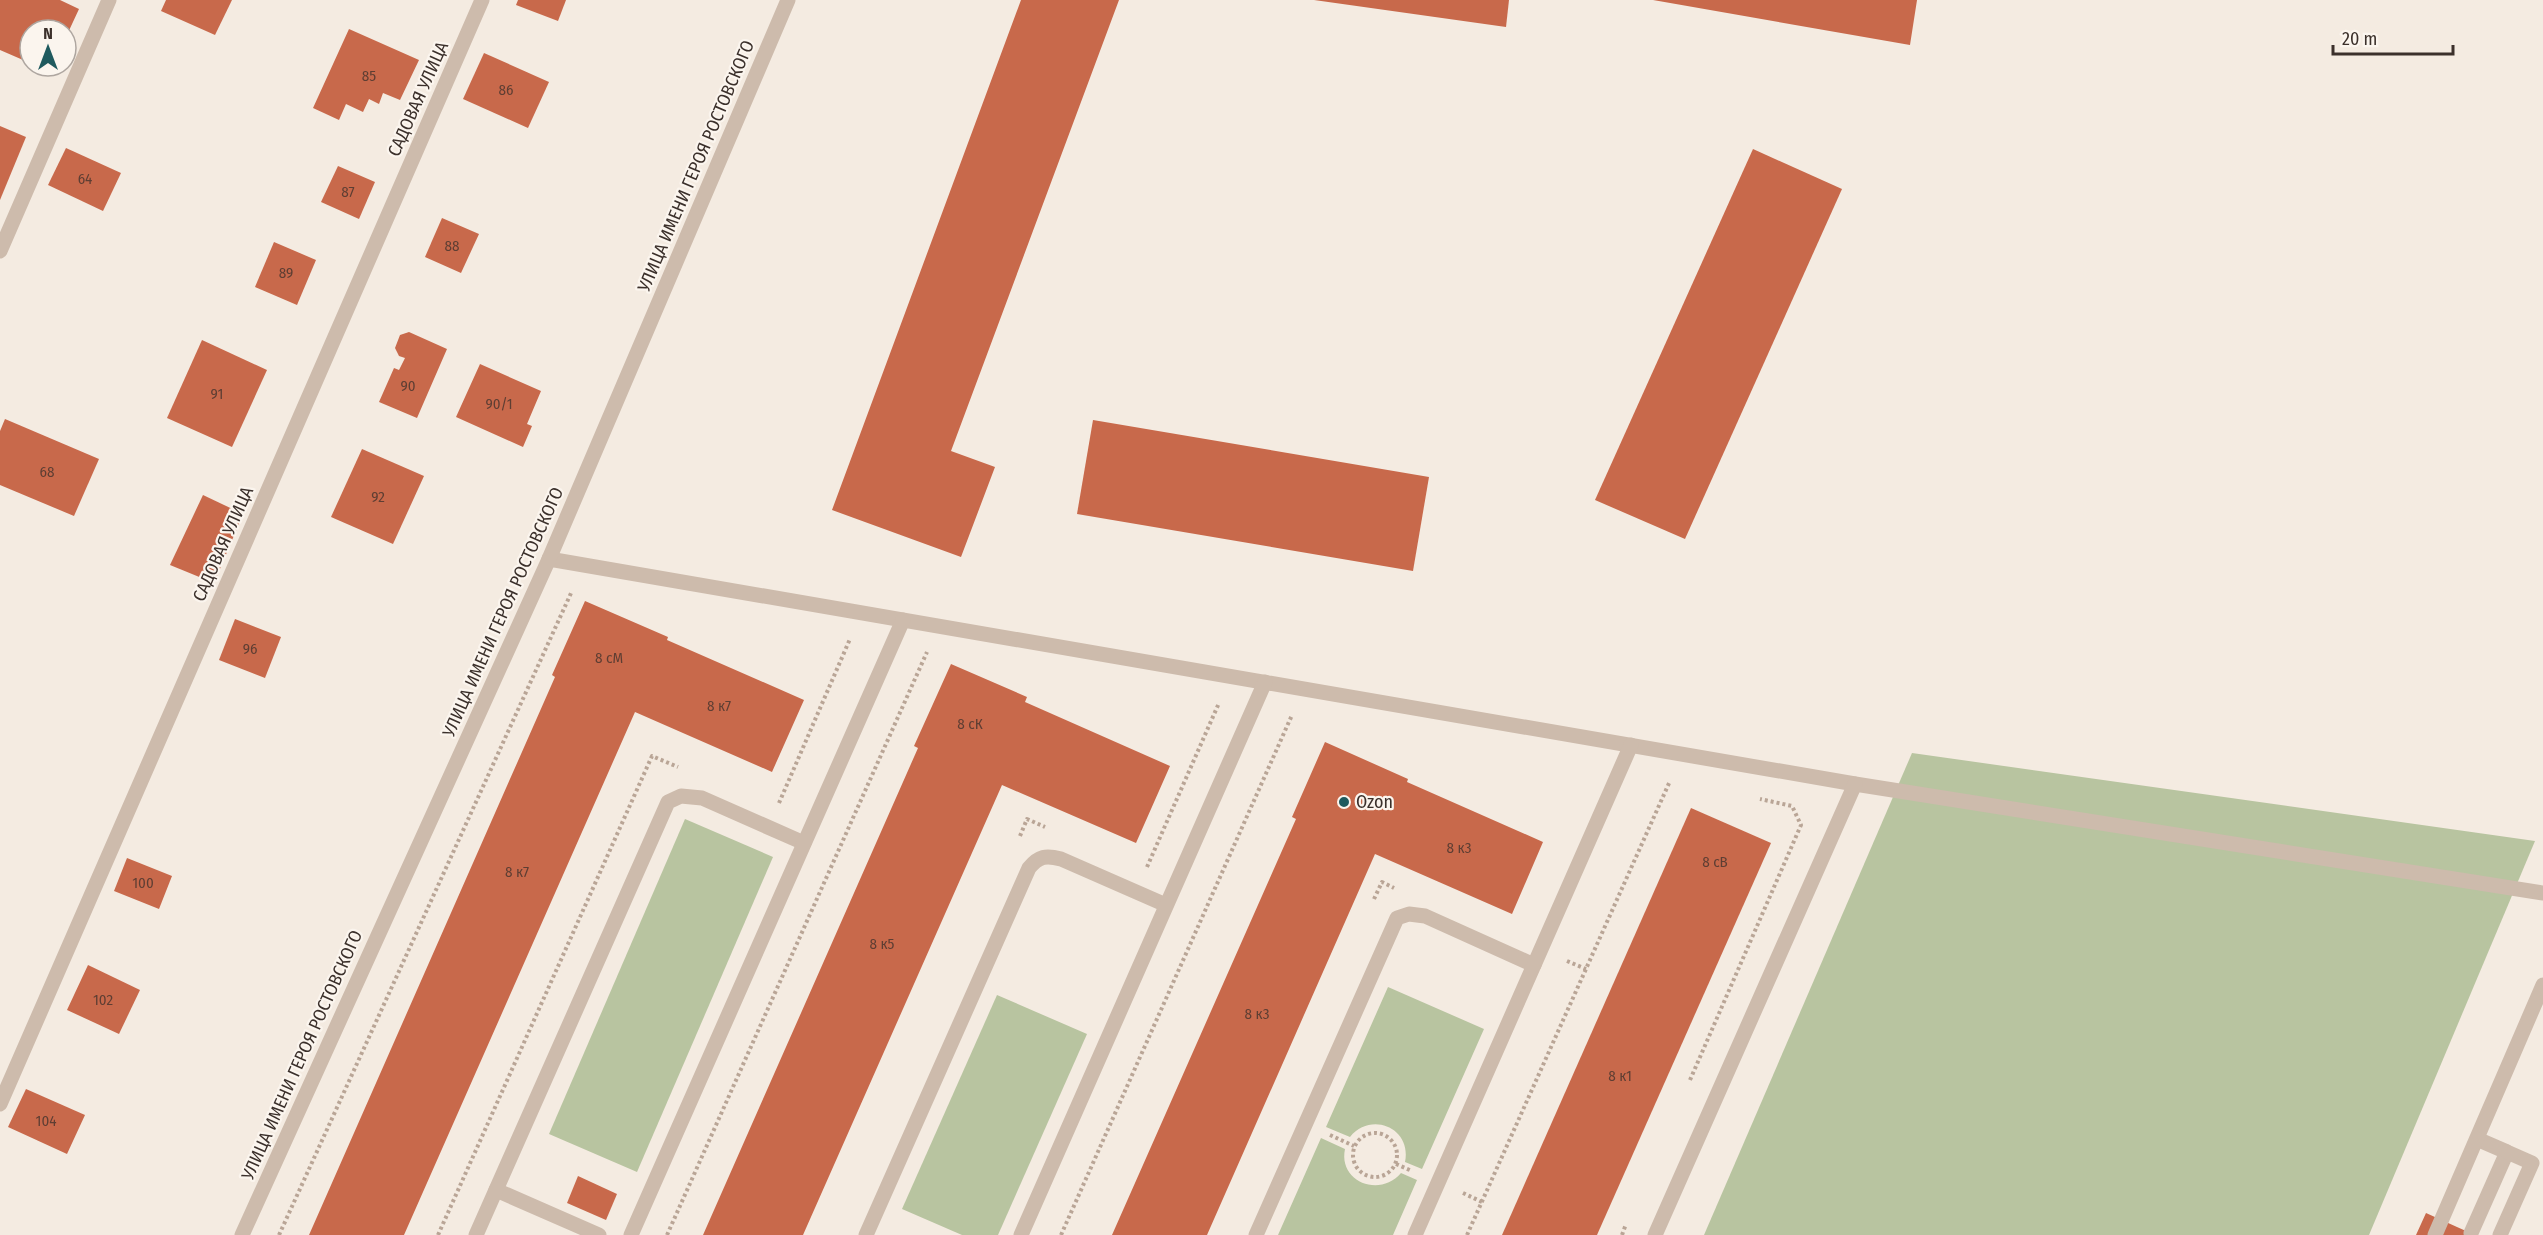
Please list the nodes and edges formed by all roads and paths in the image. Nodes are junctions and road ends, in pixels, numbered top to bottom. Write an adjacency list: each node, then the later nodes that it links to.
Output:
1 (109, 0): 4 (street)
2 (482, 0): 20 (street, САДОВАЯ УЛИЦА)
3 (788, 0): 5 (street, УЛИЦА ИМЕНИ ГЕРОЯ РОСТОВСКОГО)
4 (0, 251)
5 (549, 559): 6 (street); 28 (street, УЛИЦА ИМЕНИ ГЕРОЯ РОСТОВСКОГО)
6 (903, 620): 8 (street); 14 (street)
7 (930, 647): 32 (path)
8 (1265, 682): 10 (street); 16 (street)
9 (1293, 713): 35 (path)
10 (1632, 745): 12 (street); 17 (street)
11 (1682, 783): 38 (path)
12 (1855, 784): 15 (street); 40 (street)
13 (1759, 799): 19 (path)
14 (804, 843): 25 (street); 31 (street)
15 (2543, 892)
16 (1166, 905): 33 (street); 34 (street)
17 (1534, 965): 36 (street); 37 (street)
18 (2543, 985): 21 (street)
19 (1688, 1084)
20 (0, 1104)
21 (2477, 1139): 22 (street); 41 (street)
22 (2507, 1152): 24 (street); 27 (street)
23 (1396, 1164): 23 (path)
24 (2537, 1166): 42 (street)
25 (496, 1190): 29 (street); 30 (street)
26 (1631, 1213): 39 (path)
27 (2471, 1233)
28 (242, 1235)
29 (476, 1235)
30 (599, 1235)
31 (631, 1235)
32 (667, 1235)
33 (866, 1235)
34 (1021, 1235)
35 (1061, 1235)
36 (1256, 1235)
37 (1415, 1235)
38 (1467, 1235)
39 (1622, 1235)
40 (1655, 1235)
41 (2435, 1235)
42 (2500, 1235)

